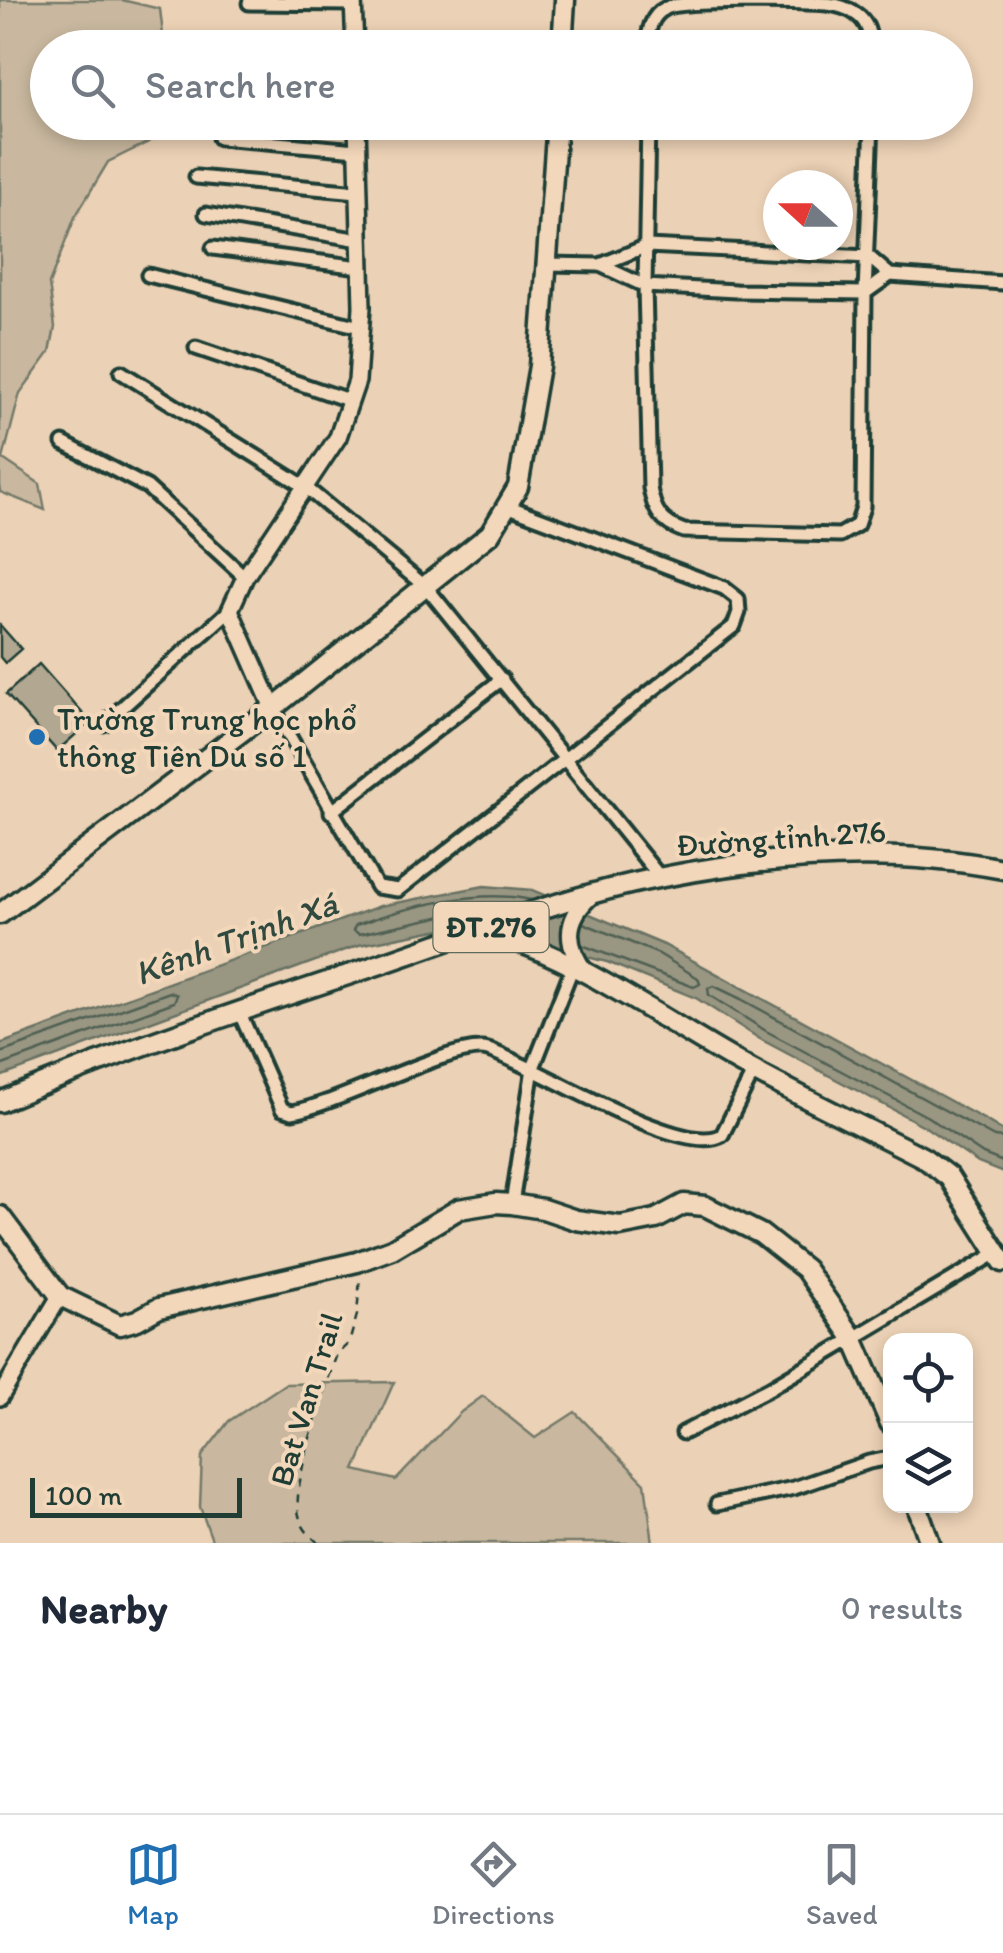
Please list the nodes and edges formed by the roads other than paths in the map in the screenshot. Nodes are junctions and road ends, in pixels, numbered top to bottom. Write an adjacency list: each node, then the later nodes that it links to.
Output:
1 (565, 0): 5 (main road)
2 (249, 2): 3 (street)
3 (354, 2): 4 (street)
4 (355, 30)
5 (563, 30)
6 (650, 30): 7 (street)
7 (868, 30)
8 (241, 140): 13 (street)
9 (357, 140): 13 (street)
10 (556, 140): 21 (main road)
11 (648, 140): 18 (street)
12 (871, 140): 20 (street)
13 (357, 150): 15 (street)
14 (196, 177): 15 (street)
15 (358, 192): 17 (street)
16 (206, 214): 17 (street)
17 (360, 240): 23 (street)
18 (647, 246): 20 (street); 22 (street); 27 (street)
19 (213, 248): 23 (street)
20 (868, 256): 25 (street); 28 (street)
21 (547, 264): 22 (street); 35 (main road)
22 (600, 265): 27 (street)
23 (360, 268): 29 (street)
24 (148, 275): 29 (street)
25 (890, 275): 26 (street); 28 (street)
26 (1003, 283)
27 (644, 286): 28 (street); 28 (street)
28 (866, 293)
29 (360, 328): 32 (street)
30 (196, 348): 32 (street)
31 (121, 372): 34 (street)
32 (351, 401): 34 (street)
33 (63, 443): 36 (street)
34 (304, 486): 36 (street); 37 (street)
35 (507, 506): 37 (main road); 42 (street)
36 (245, 577): 38 (street)
37 (427, 588): 39 (street); 40 (main road)
38 (230, 610): 40 (street); 41 (street)
39 (502, 679): 42 (street); 43 (street)
40 (273, 708): 43 (street); 47 (main road)
41 (104, 724)
42 (566, 759): 43 (street); 45 (street)
43 (331, 812)
44 (1003, 869): 45 (main road, Đường tỉnh 276 / ĐT.276)
45 (660, 877): 46 (main road, Đường tỉnh 276 / ĐT.276)
46 (592, 895): 48 (main road, Đường tỉnh 276 / ĐT.276); 49 (street)
47 (0, 914)
48 (483, 930): 49 (main road); 50 (main road, Đường tỉnh 276 / ĐT.276)
49 (579, 969): 51 (street); 52 (main road)
50 (239, 1011): 51 (street); 53 (main road, Đường tỉnh 276 / ĐT.276)
51 (533, 1068): 52 (street); 54 (street)
52 (754, 1071): 56 (main road)
53 (0, 1102)
54 (512, 1204): 57 (main road); 58 (main road)
55 (0, 1216): 57 (main road)
56 (1001, 1254): 58 (street)
57 (60, 1296): 59 (street)
58 (853, 1338): 60 (main road); 61 (street)
59 (0, 1397)
60 (883, 1407)
61 (683, 1433)
62 (883, 1459): 63 (street)
63 (717, 1504)
64 (919, 1513): 65 (main road)
65 (930, 1543)

